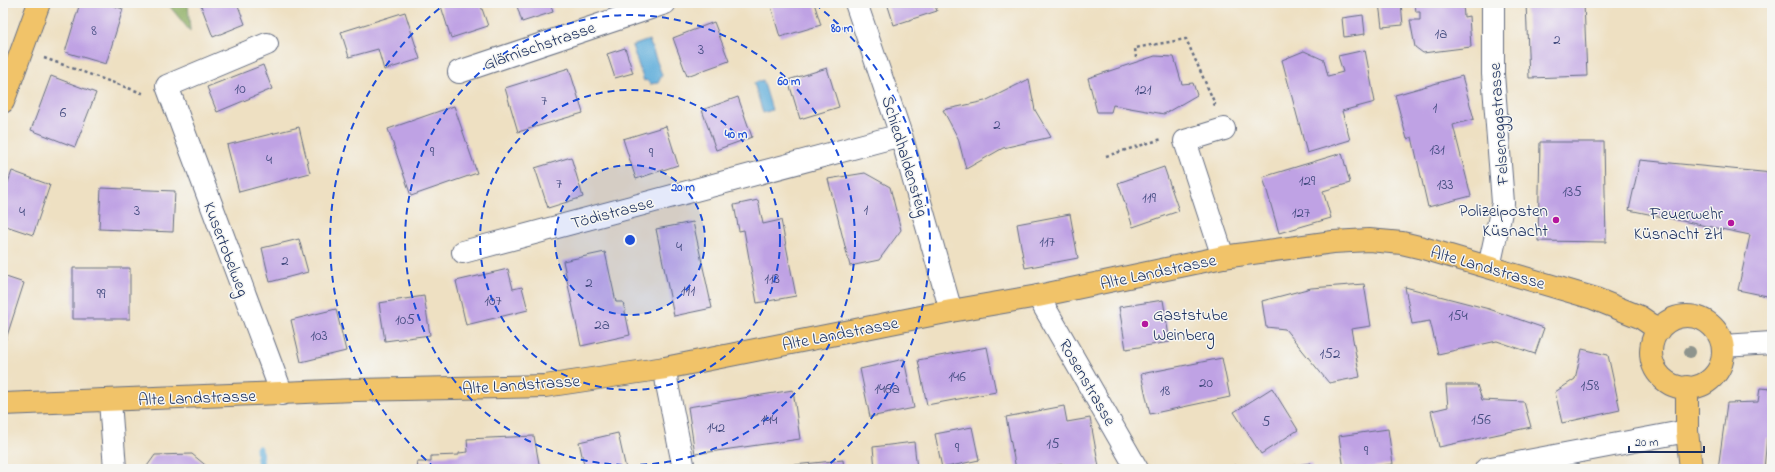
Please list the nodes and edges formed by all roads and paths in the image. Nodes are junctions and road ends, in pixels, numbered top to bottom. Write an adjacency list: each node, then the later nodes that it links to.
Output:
1 (39, 3): 6 (main road)
2 (665, 3): 8 (street, Glärnischstrasse)
3 (856, 3): 13 (street, Schiedhaldensteig)
4 (1492, 3): 18 (street, Felseneggstrasse)
5 (267, 44): 10 (street, Kusertobelweg)
6 (21, 50): 9 (main road); 10 (path)
7 (1136, 58): 11 (path)
8 (459, 72)
9 (3, 102)
10 (173, 104): 26 (street, Kusertobelweg)
11 (1210, 108)
12 (1224, 129): 14 (street)
13 (901, 135): 16 (street, Tödistrasse); 20 (street, Schiedhaldensteig)
14 (1185, 141): 15 (path); 17 (street)
15 (1106, 156)
16 (462, 252)
17 (1223, 257): 18 (main road, Alte Landstrasse); 19 (main road, Alte Landstrasse)
18 (1489, 267): 21 (main road, Alte Landstrasse)
19 (1038, 296): 20 (main road, Alte Landstrasse); 32 (street, Rosenstrasse)
20 (951, 311): 24 (main road, Alte Landstrasse)
21 (1659, 330): 23 (main road); 25 (main road)
22 (1772, 343): 23 (street)
23 (1723, 346): 25 (main road)
24 (665, 368): 26 (main road, Alte Landstrasse); 31 (street)
25 (1687, 388): 29 (main road)
26 (282, 394): 27 (main road, Alte Landstrasse)
27 (110, 401): 28 (main road, Alte Landstrasse); 30 (street)
28 (3, 404)
29 (1687, 431): 33 (street); 34 (main road)
30 (115, 469)
31 (684, 469)
32 (1137, 469)
33 (1486, 469)
34 (1691, 469)

